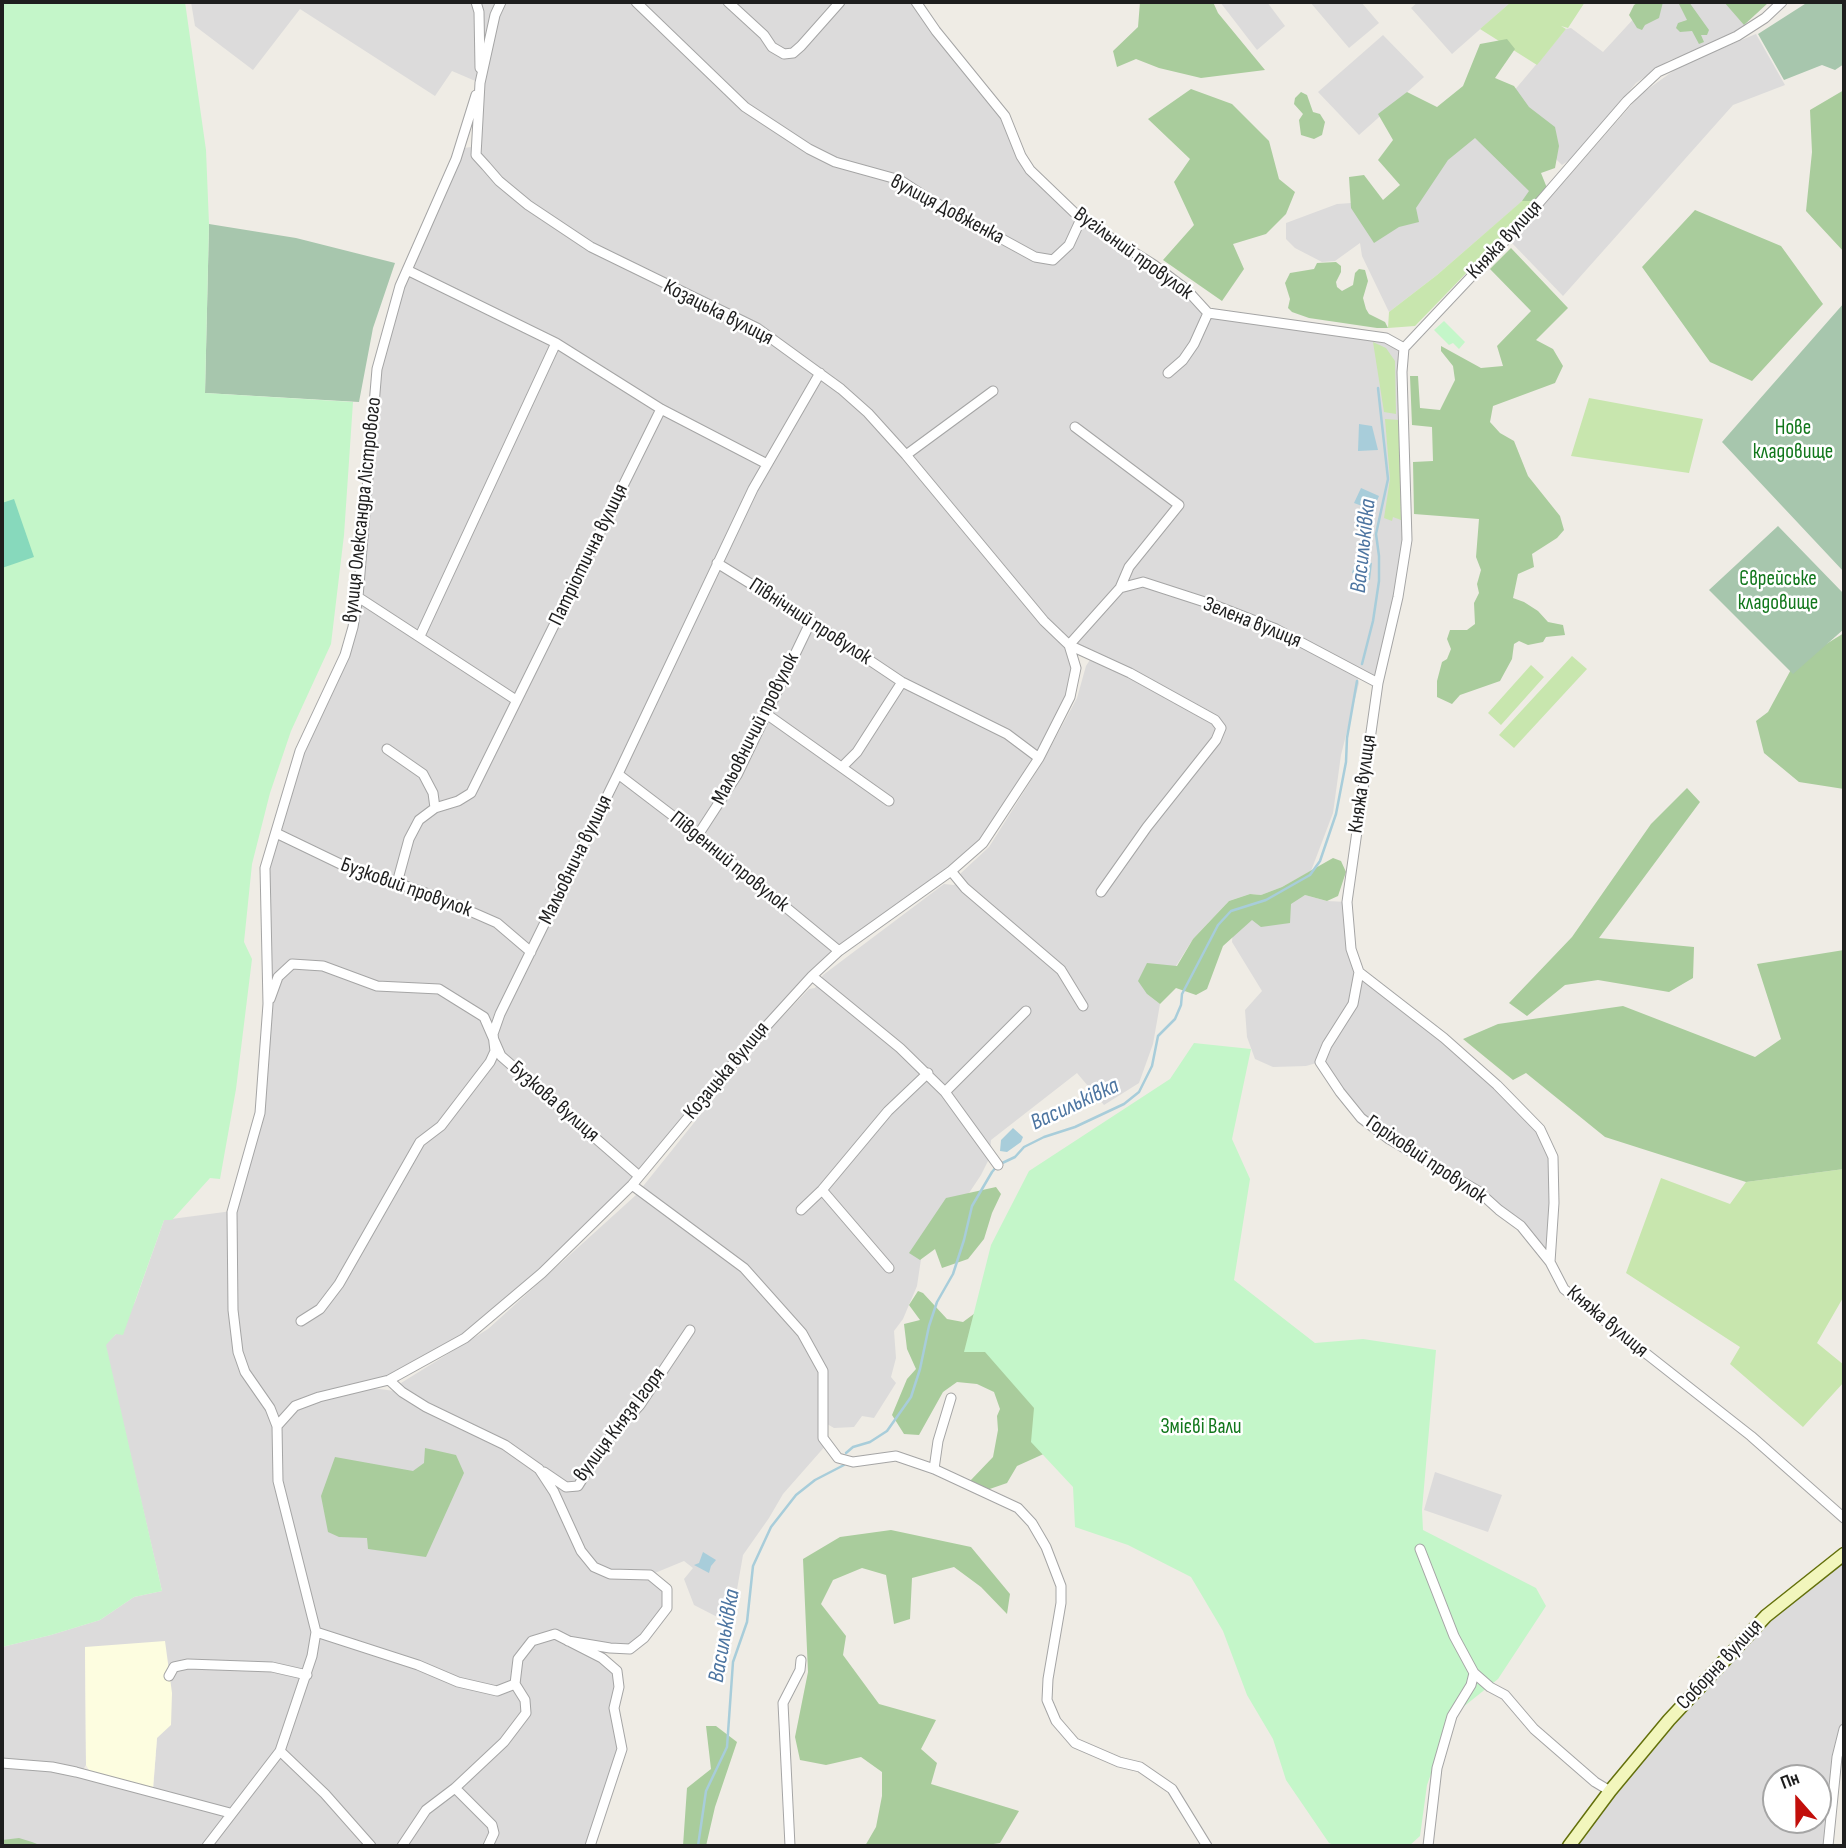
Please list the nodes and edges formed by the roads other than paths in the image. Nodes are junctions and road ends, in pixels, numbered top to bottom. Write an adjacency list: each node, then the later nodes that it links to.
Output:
1 (501, 2): 9 (street)
2 (636, 2): 13 (street, вулиця Довженка)
3 (728, 2): 4 (street)
4 (841, 2)
5 (916, 2): 13 (street, Вугільний провулок)
6 (1791, 2): 7 (street, Княжа вулиця)
7 (1779, 6): 17 (street, Княжа вулиця)
8 (478, 7): 9 (street); 10 (street, вулиця Олександра Лістрового)
9 (495, 15): 10 (street)
10 (480, 83): 11 (street); 12 (street, вулиця Олександра Лістрового)
11 (476, 155): 12 (street); 18 (street, Козацька вулиця)
12 (456, 159): 14 (street, вулиця Олександра Лістрового)
13 (1081, 219): 15 (street, Вугільний провулок)
14 (407, 270): 16 (street); 27 (street, вулиця Олександра Лістрового)
15 (1208, 313): 17 (street); 19 (street, Вугільний провулок)
16 (556, 343): 21 (street); 29 (street)
17 (1404, 348): 32 (street, Княжа вулиця)
18 (820, 373): 23 (street, Козацька вулиця); 24 (street, Мальовнича вулиця)
19 (1168, 373)
20 (993, 390): 23 (street)
21 (661, 409): 24 (street); 33 (street, Патріотична вулиця)
22 (1075, 427): 26 (street)
23 (906, 455): 30 (street, Козацька вулиця)
24 (767, 464): 25 (street, Мальовнича вулиця)
25 (717, 563): 28 (street, Північний провулок); 38 (street, Мальовнича вулиця)
26 (1120, 588): 30 (street); 32 (street, Зелена вулиця)
27 (358, 597): 29 (street); 41 (street, вулиця Олександра Лістрового)
28 (811, 621): 31 (street, Північний провулок); 34 (street, Мальовничий провулок)
29 (420, 636): 33 (street)
30 (1069, 645): 36 (street, Козацька вулиця); 45 (street)
31 (902, 682): 36 (street, Північний провулок); 37 (street)
32 (1378, 683): 48 (street, Княжа вулиця)
33 (516, 700): 40 (street, Патріотична вулиця)
34 (765, 713): 37 (street); 42 (street, Мальовничий провулок)
35 (387, 749): 40 (street)
36 (1039, 758): 43 (street, Козацька вулиця)
37 (842, 767): 39 (street)
38 (618, 775): 42 (street, Південний провулок); 47 (street, Мальовнича вулиця)
39 (889, 801)
40 (435, 808): 44 (street, Патріотична вулиця)
41 (276, 833): 44 (street, Бузковий провулок); 50 (street, вулиця Олександра Лістрового)
42 (698, 835): 46 (street, Південний провулок)
43 (951, 871): 46 (street, Козацька вулиця); 51 (street)
44 (397, 883): 47 (street, Бузковий провулок)
45 (1101, 892)
46 (839, 951): 49 (street, Козацька вулиця)
47 (531, 952): 53 (street, Мальовнича вулиця)
48 (1359, 972): 61 (street); 61 (street, Горіховий провулок)
49 (812, 976): 54 (street); 57 (street, Козацька вулиця)
50 (268, 1004): 53 (street, Бузкова вулиця); 67 (street, вулиця Олександра Лістрового)
51 (1083, 1006)
52 (1026, 1011): 55 (street)
53 (493, 1034): 57 (street, Бузкова вулиця); 63 (street, Мальовнича вулиця)
54 (928, 1073): 55 (street); 59 (street)
55 (945, 1092): 56 (street)
56 (998, 1165)
57 (639, 1176): 58 (street, Козацька вулиця)
58 (632, 1185): 65 (street, Козацька вулиця); 69 (street)
59 (822, 1190): 60 (street); 62 (street)
60 (801, 1210)
61 (1550, 1262): 70 (street, Княжа вулиця)
62 (890, 1268)
63 (301, 1321)
64 (690, 1331): 68 (street, вулиця Князя Ігоря)
65 (389, 1380): 67 (street, Козацька вулиця); 68 (street, вулиця Князя Ігоря)
66 (951, 1398): 69 (street)
67 (278, 1426): 73 (street)
68 (539, 1469): 74 (street)
69 (934, 1469): 92 (street)
70 (1844, 1517)
71 (1420, 1549): 76 (street)
72 (1844, 1554): 84 (main road, Соборна вулиця)
73 (316, 1632): 77 (street); 79 (street)
74 (568, 1641): 79 (street); 90 (street)
75 (801, 1660): 91 (street)
76 (1474, 1673): 84 (street); 93 (street)
77 (307, 1675): 78 (street); 81 (street)
78 (169, 1676)
79 (515, 1684): 83 (street)
80 (1844, 1729): 95 (street)
81 (280, 1751): 85 (street); 87 (street)
82 (2, 1763): 85 (street)
83 (455, 1788): 88 (street); 89 (street)
84 (1610, 1791): 94 (main road, Соборна вулиця)
85 (230, 1813): 86 (street)
86 (207, 1846)
87 (371, 1846)
88 (402, 1846)
89 (488, 1846)
90 (590, 1846)
91 (790, 1846)
92 (1207, 1846)
93 (1428, 1846)
94 (1569, 1846)
95 (1828, 1846)

